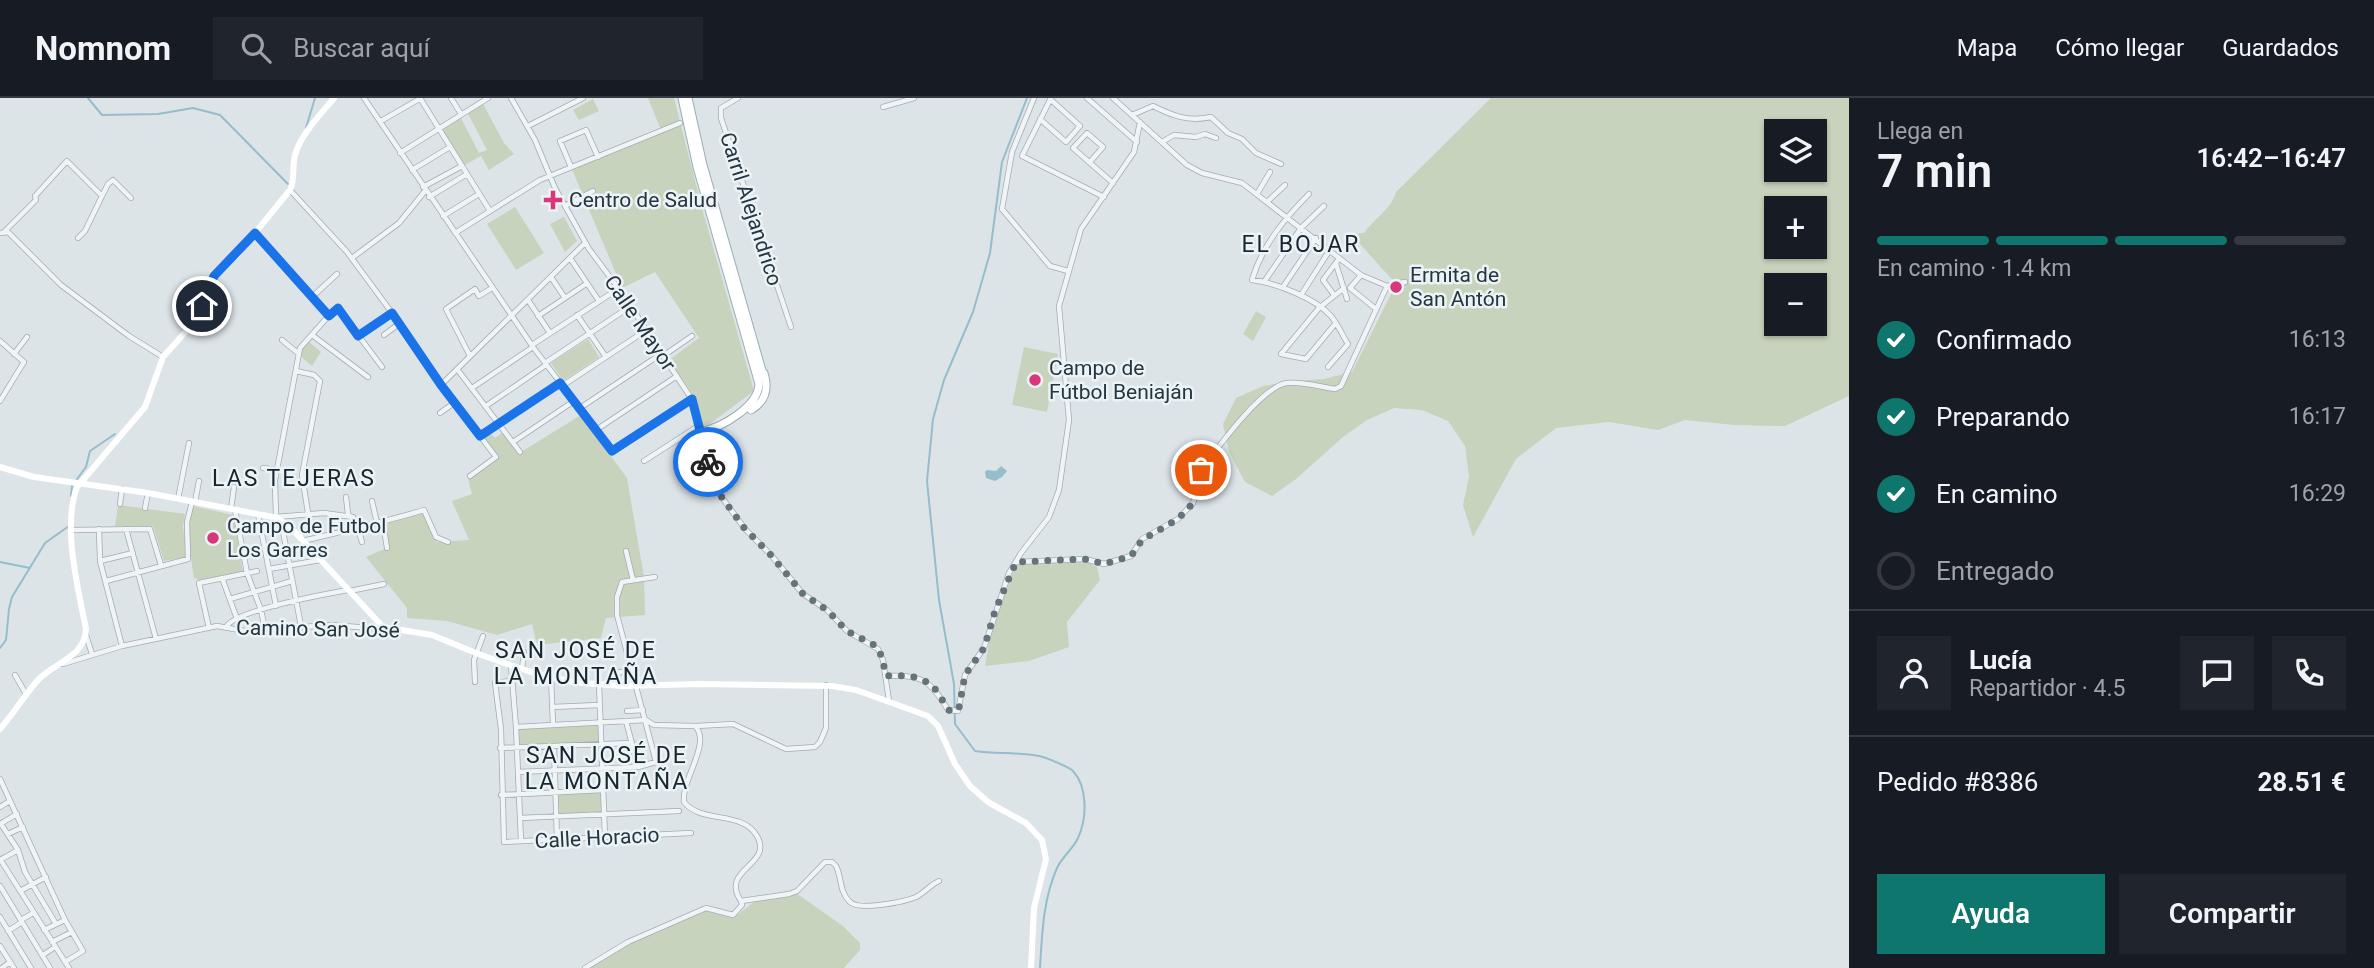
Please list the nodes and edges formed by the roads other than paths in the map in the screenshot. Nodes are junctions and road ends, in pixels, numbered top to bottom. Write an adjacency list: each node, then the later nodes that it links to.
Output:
1 (334, 98): 44 (main road)
2 (364, 98): 22 (street)
3 (420, 98): 22 (street); 26 (street)
4 (451, 98): 19 (street)
5 (488, 98): 19 (street)
6 (511, 98): 25 (street, Calle Mayor)
7 (682, 98): 123 (main road)
8 (688, 98): 116 (main road)
9 (738, 98): 98 (street, Carril Alejandrico)
10 (914, 98): 18 (street)
11 (1034, 98): 70 (street)
12 (1088, 98): 28 (street)
13 (1112, 98): 17 (street)
14 (1122, 98): 17 (street)
15 (580, 99): 25 (street)
16 (1051, 99): 21 (street); 21 (street)
17 (1120, 104): 20 (street)
18 (883, 107)
19 (461, 114): 26 (street)
20 (1132, 115): 23 (street); 34 (street)
21 (1040, 119): 51 (street)
22 (381, 121): 31 (street)
23 (1140, 122): 28 (street); 29 (street)
24 (680, 123): 32 (street)
25 (527, 127): 40 (street, Calle Mayor)
26 (439, 128): 30 (street); 31 (street)
27 (1216, 138): 29 (street)
28 (1137, 142): 41 (street)
29 (1162, 142): 47 (street)
30 (450, 146): 35 (street); 37 (street)
31 (400, 153): 37 (street)
32 (598, 157): 36 (street); 36 (street)
33 (1090, 162): 33 (street); 41 (street)
34 (1281, 164)
35 (462, 166): 39 (street); 43 (street)
36 (571, 167): 40 (street)
37 (412, 170): 43 (street)
38 (1270, 172): 47 (street)
39 (467, 174): 46 (street); 50 (street)
40 (550, 176): 54 (street, Calle Mayor); 56 (street)
41 (1113, 183): 51 (street)
42 (1285, 185): 53 (street)
43 (424, 189): 50 (street); 67 (street)
44 (290, 190): 61 (main road); 67 (street)
45 (593, 191): 54 (street)
46 (479, 194): 56 (street); 57 (street)
47 (1257, 194): 53 (street)
48 (1309, 194): 58 (street)
49 (102, 196): 52 (street); 60 (street); 63 (street)
50 (429, 197): 57 (street)
51 (1104, 197): 70 (street)
52 (131, 198)
53 (1268, 202): 58 (street)
54 (565, 206): 65 (street, Calle Mayor)
55 (1324, 206): 59 (street)
56 (490, 211): 62 (street)
57 (443, 216): 62 (street)
58 (1286, 217): 59 (street); 74 (street)
59 (1301, 228): 64 (street); 74 (street)
60 (2, 232): 114 (street)
61 (255, 233): 84 (street); 114 (main road)
62 (454, 233): 79 (street)
63 (78, 238)
64 (1316, 238): 66 (street); 78 (street)
65 (586, 243): 68 (street); 80 (street, Calle Mayor)
66 (1329, 251): 69 (street); 82 (street)
67 (352, 258): 91 (street)
68 (570, 258): 73 (street); 76 (street)
69 (1337, 262): 72 (street); 81 (street); 83 (street)
70 (1068, 271): 178 (street)
71 (337, 274): 84 (street)
72 (1361, 275): 77 (street); 81 (street)
73 (551, 277): 85 (street); 86 (street)
74 (1264, 282): 78 (street)
75 (1405, 282): 77 (street)
76 (586, 284): 85 (street); 87 (street)
77 (1387, 286): 90 (street)
78 (1283, 287): 82 (street)
79 (492, 288): 92 (street); 113 (street)
80 (618, 289): 87 (street); 88 (street, Calle Mayor)
81 (1347, 292): 83 (street); 90 (street)
82 (1301, 295): 89 (street)
83 (1334, 295): 89 (street)
84 (312, 297): 94 (street)
85 (565, 298): 95 (street)
86 (528, 300): 92 (street); 95 (street)
87 (599, 301): 93 (street)
88 (631, 306): 99 (street, Calle Mayor); 101 (street)
89 (1320, 308): 97 (street); 97 (street)
90 (1376, 309): 178 (street)
91 (392, 313): 96 (street); 104 (street)
92 (512, 315): 109 (street); 113 (street)
93 (577, 315): 100 (street); 101 (street)
94 (329, 316): 102 (street); 104 (street)
95 (538, 316): 100 (street)
96 (400, 323): 103 (street); 125 (street)
97 (1335, 324): 118 (street)
98 (791, 327)
99 (645, 331): 112 (street, Calle Mayor); 115 (street)
100 (550, 333): 109 (street)
101 (590, 333): 115 (street); 117 (street)
102 (312, 335): 111 (street); 124 (street)
103 (384, 335)
104 (358, 336): 119 (street)
105 (692, 336): 112 (street)
106 (27, 337): 110 (street)
107 (282, 340): 111 (street)
108 (0, 341): 110 (street)
109 (532, 346): 117 (street); 127 (street)
110 (14, 354): 129 (street)
111 (299, 355): 121 (street)
112 (662, 355): 122 (street, Calle Mayor); 133 (street)
113 (470, 356): 120 (street)
114 (163, 357): 148 (main road)
115 (606, 357): 126 (street)
116 (758, 359): 123 (main road); 137 (main road)
117 (545, 364): 126 (street); 132 (street)
118 (1328, 367)
119 (382, 368)
120 (457, 369): 125 (street); 127 (street)
121 (296, 371): 145 (street); 160 (street)
122 (677, 376): 128 (street, Calle Mayor); 136 (street)
123 (758, 376): 137 (main road)
124 (368, 377)
125 (441, 385): 131 (street)
126 (561, 385): 130 (street); 135 (street)
127 (472, 388): 132 (street)
128 (692, 399): 136 (street); 137 (street, Calle Mayor)
129 (0, 401)
130 (574, 401): 133 (street); 139 (street)
131 (454, 402): 134 (street); 138 (street)
132 (486, 406): 135 (street)
133 (580, 408): 136 (street)
134 (440, 412)
135 (499, 424): 138 (street); 139 (street)
136 (597, 430)
137 (701, 432): 142 (street); 216 (street, Calle Mayor)
138 (480, 436): 146 (street)
139 (513, 442): 141 (street)
140 (189, 443): 153 (street)
141 (520, 452)
142 (644, 461)
143 (0, 467): 148 (main road)
144 (262, 468): 145 (street)
145 (277, 470): 162 (street)
146 (470, 477)
147 (200, 481): 155 (street)
148 (80, 482): 150 (main road); 167 (main road)
149 (234, 487): 158 (street)
150 (122, 489): 151 (main road); 156 (street)
151 (148, 493): 153 (main road); 157 (street)
152 (346, 497): 161 (street)
153 (178, 499): 155 (main road)
154 (372, 501): 163 (street)
155 (193, 502): 158 (main road); 179 (street)
156 (120, 504)
157 (145, 508)
158 (233, 509): 159 (main road); 184 (street)
159 (258, 513): 162 (main road); 181 (street)
160 (308, 513): 161 (street); 162 (street)
161 (352, 517): 164 (street)
162 (278, 519): 168 (street); 169 (main road)
163 (380, 523): 164 (street); 172 (street); 173 (street)
164 (358, 526): 170 (street); 171 (street)
165 (99, 529): 166 (street); 167 (street); 177 (street)
166 (126, 529): 175 (street); 179 (street)
167 (72, 530): 206 (main road)
168 (283, 530): 169 (street); 180 (street)
169 (293, 530): 170 (main road)
170 (303, 541): 176 (main road)
171 (362, 542)
172 (448, 542)
173 (387, 548)
174 (626, 551): 187 (street)
175 (133, 553): 177 (street); 183 (street)
176 (320, 560): 180 (street); 192 (main road)
177 (100, 561): 188 (street)
178 (1016, 562): 216 (street)
179 (162, 565): 183 (street)
180 (289, 565): 181 (street); 189 (street)
181 (269, 569): 191 (street)
182 (257, 571): 184 (street)
183 (138, 572): 188 (street); 205 (street)
184 (247, 573): 186 (street); 193 (street)
185 (655, 577): 187 (street)
186 (222, 578): 194 (street); 201 (street)
187 (633, 580): 214 (street)
188 (106, 581): 207 (street)
189 (292, 581): 191 (street); 195 (street)
190 (384, 584): 192 (street)
191 (273, 587): 193 (street); 196 (street)
192 (349, 591): 195 (street); 202 (main road)
193 (254, 592): 194 (street); 197 (street)
194 (230, 599): 198 (street)
195 (296, 600): 196 (street); 199 (street)
196 (276, 606): 197 (street)
197 (261, 610): 198 (street); 203 (street)
198 (237, 619): 200 (street)
199 (301, 626): 202 (street, Camino San José); 203 (street, Camino San José)
200 (226, 627): 201 (street, Camino San José); 203 (street, Camino San José)
201 (209, 628): 205 (street, Camino San José)
202 (385, 628): 209 (main road, Camino San José)
203 (265, 629)
204 (483, 636): 209 (street)
205 (156, 639): 207 (street, Camino San José)
206 (87, 643): 210 (street); 211 (main road)
207 (122, 646): 210 (street, Camino San José)
208 (524, 652): 213 (street)
209 (476, 653): 212 (main road, Camino San José); 219 (street)
210 (92, 654): 211 (street, Camino San José)
211 (78, 655): 224 (main road)
212 (511, 665): 213 (main road, Camino San José); 218 (street)
213 (522, 669): 217 (main road, Camino San José)
214 (631, 670): 221 (street); 223 (street)
215 (15, 674): 224 (street)
216 (886, 676): 225 (street, Calle Mayor)
217 (551, 677): 220 (main road, Camino San José); 227 (street)
218 (511, 681): 235 (street); 240 (street)
219 (475, 682)
220 (599, 684): 221 (main road, Camino San José); 226 (street)
221 (612, 685): 223 (main road, Camino San José)
222 (827, 685): 223 (main road, Camino San José); 225 (main road, Camino San José); 234 (street)
223 (635, 686): 228 (street)
224 (27, 695): 236 (main road)
225 (889, 701): 292 (main road, Camino San José)
226 (599, 705): 227 (street); 232 (street)
227 (552, 707): 233 (street)
228 (643, 710): 229 (street); 230 (street)
229 (627, 711)
230 (646, 720): 231 (street); 234 (street); 242 (street)
231 (626, 721): 232 (street); 237 (street)
232 (600, 722): 233 (street); 238 (street)
233 (553, 724): 235 (street)
234 (695, 726): 273 (street)
235 (516, 727): 241 (street)
236 (0, 729)
237 (632, 743): 238 (street); 242 (street)
238 (601, 744): 239 (street); 243 (street)
239 (554, 746): 241 (street); 244 (street)
240 (500, 748): 241 (street); 251 (street)
241 (517, 748): 245 (street)
242 (638, 767): 243 (street)
243 (602, 768): 244 (street); 248 (street)
244 (554, 770): 245 (street); 249 (street)
245 (518, 772): 250 (street)
246 (0, 779): 247 (street)
247 (2, 789): 252 (street)
248 (603, 790): 249 (street); 256 (street)
249 (555, 792): 250 (street); 257 (street)
250 (519, 794): 251 (street); 258 (street)
251 (501, 795): 265 (street, Calle Horacio)
252 (10, 801): 253 (street); 255 (street)
253 (0, 807)
254 (679, 811): 256 (street)
255 (17, 814): 259 (street); 260 (street)
256 (604, 814): 257 (street); 263 (street)
257 (556, 816): 258 (street); 264 (street)
258 (520, 818): 265 (street)
259 (0, 824): 262 (street)
260 (23, 827): 262 (street); 268 (street)
261 (691, 833): 263 (street, Calle Horacio)
262 (8, 834): 266 (street)
263 (605, 837): 264 (street, Calle Horacio)
264 (558, 839): 265 (street, Calle Horacio)
265 (521, 841)
266 (18, 850): 267 (street); 270 (street)
267 (1, 862): 272 (street)
268 (46, 877): 270 (street); 276 (street)
269 (939, 881): 273 (street)
270 (32, 884): 272 (street); 278 (street)
271 (0, 886): 277 (street)
272 (20, 891): 274 (street)
273 (741, 901): 291 (street)
274 (33, 913): 277 (street); 280 (street)
275 (0, 917): 279 (street)
276 (65, 919): 278 (street); 281 (street)
277 (22, 921): 279 (street); 284 (street)
278 (56, 924): 280 (street)
279 (8, 930): 288 (street)
280 (44, 930): 282 (street)
281 (72, 932): 282 (street); 285 (street)
282 (53, 944): 284 (street); 285 (street)
283 (0, 946): 286 (street)
284 (43, 955): 289 (street)
285 (65, 962): 290 (street)
286 (12, 965): 287 (street)
287 (2, 968)
288 (31, 968)
289 (50, 968)
290 (69, 968)
291 (585, 968)
292 (1031, 968)

